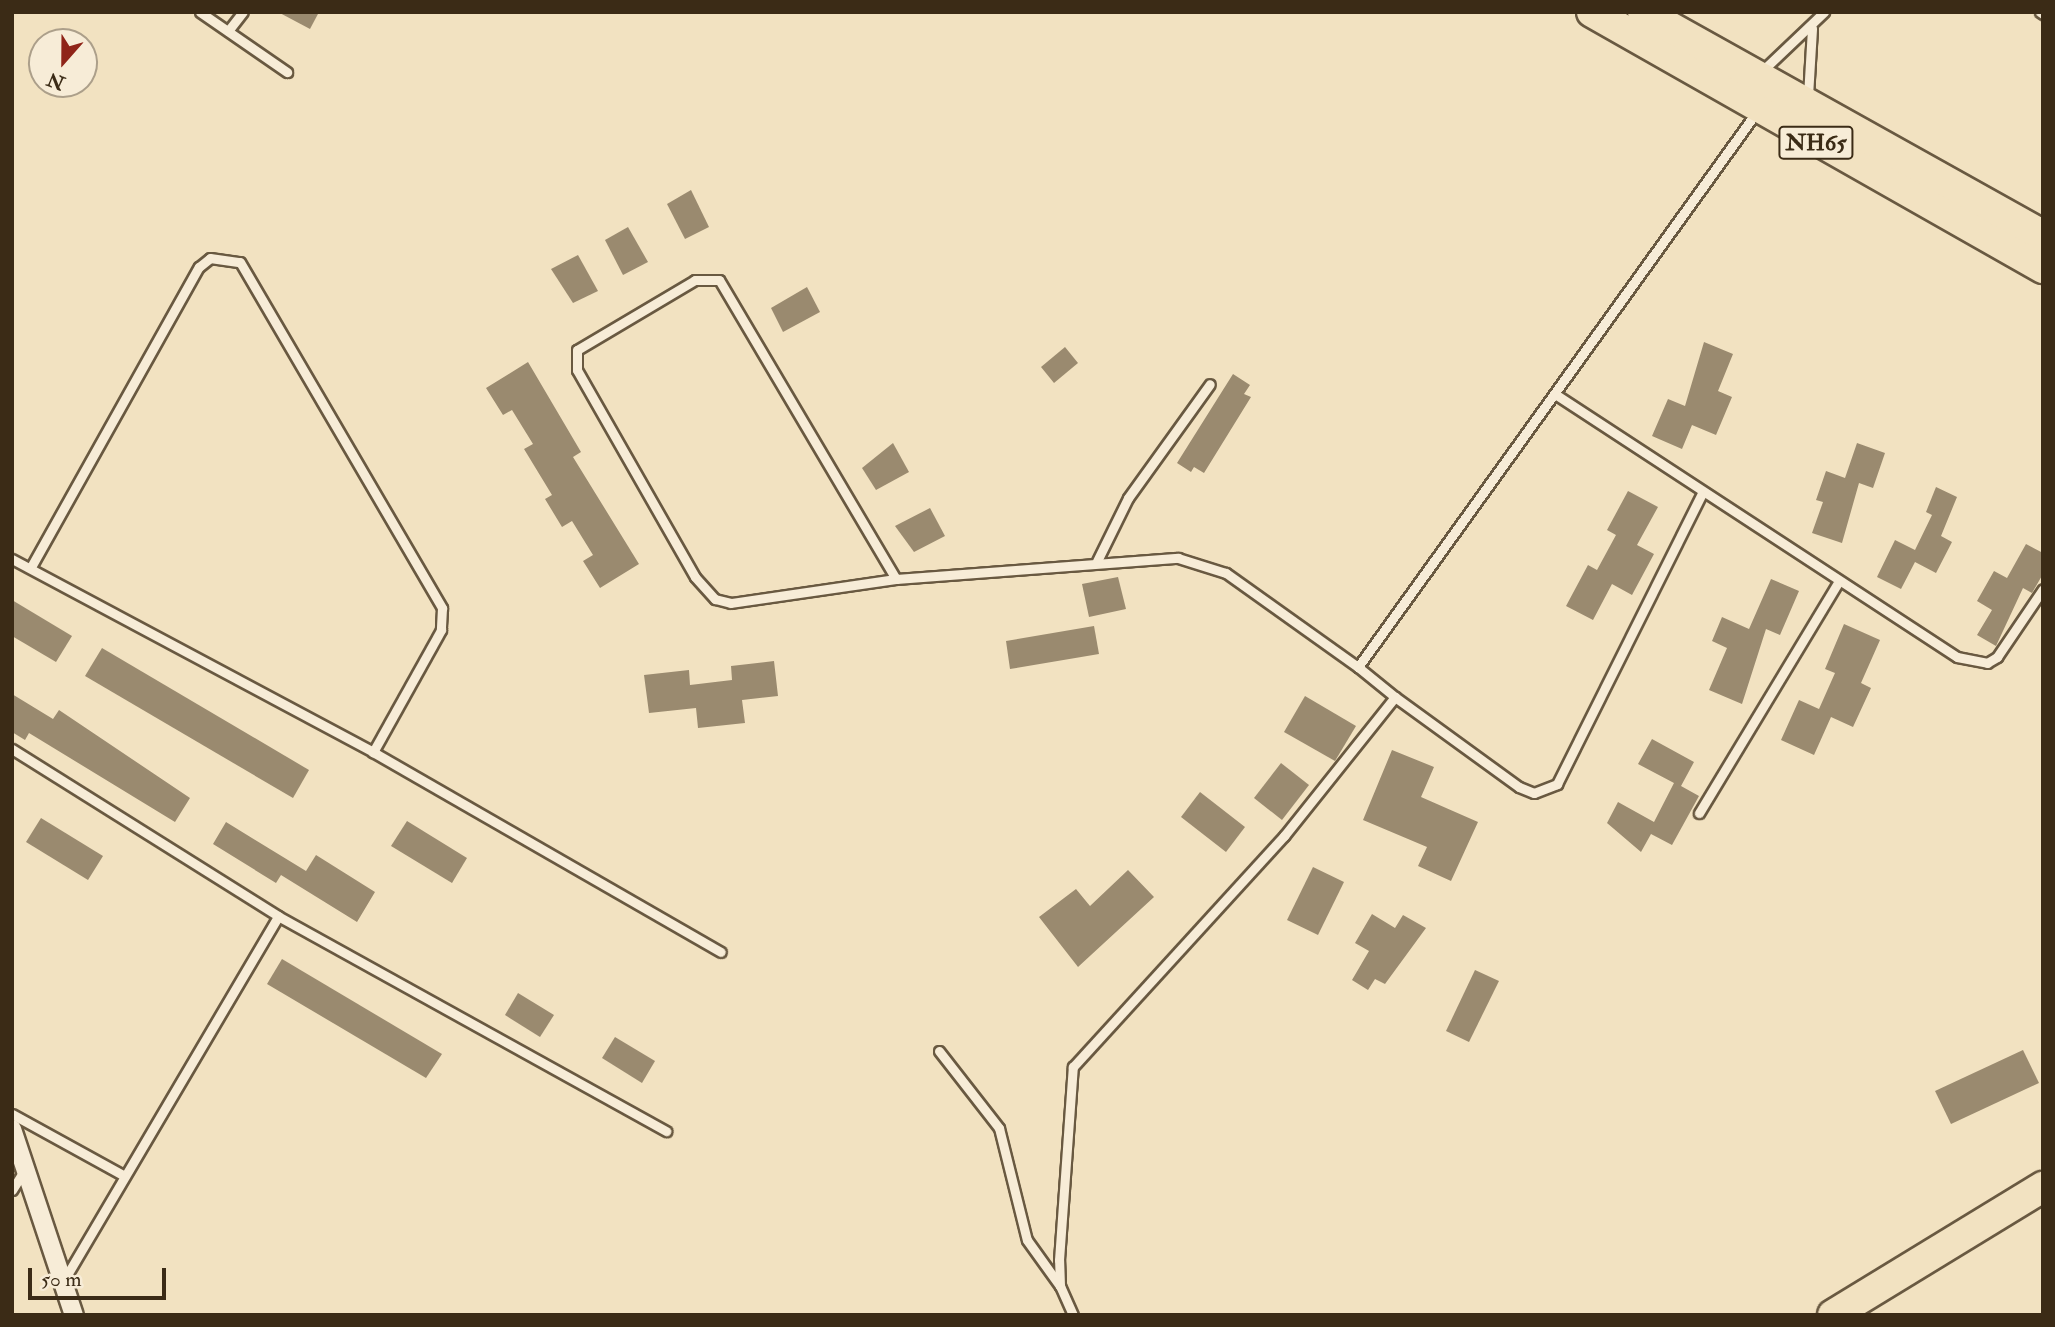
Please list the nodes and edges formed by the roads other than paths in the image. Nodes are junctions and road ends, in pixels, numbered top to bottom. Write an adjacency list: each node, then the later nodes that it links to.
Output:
1 (200, 12): 7 (lane)
2 (243, 12): 7 (lane)
3 (1592, 12): 9 (main road, NH65)
4 (1643, 12): 9 (main road, NH65)
5 (1824, 12): 6 (lane)
6 (1812, 28): 9 (lane); 10 (lane)
7 (228, 31): 8 (lane)
8 (286, 72)
9 (1759, 92): 10 (main road, NH65); 12 (main road, NH65); 14 (lane)
10 (1819, 115): 11 (main road, NH65)
11 (2043, 236)
12 (2043, 268)
13 (1210, 384): 17 (lane)
14 (1555, 394): 15 (lane); 22 (lane)
15 (1701, 495): 20 (lane); 23 (lane)
16 (12, 559): 18 (lane)
17 (1097, 561): 19 (lane); 22 (lane)
18 (31, 567): 25 (lane); 25 (lane)
19 (896, 579): 19 (lane)
20 (1838, 584): 21 (lane); 26 (lane)
21 (2043, 589)
22 (1358, 667): 23 (lane)
23 (1395, 697): 38 (lane)
24 (12, 749): 27 (lane)
25 (373, 752): 28 (lane)
26 (1699, 813)
27 (278, 916): 32 (lane); 34 (lane)
28 (721, 952)
29 (939, 1051): 38 (lane)
30 (12, 1114): 34 (lane)
31 (12, 1129): 33 (street)
32 (666, 1131)
33 (26, 1169): 36 (lane); 37 (street)
34 (123, 1175): 37 (lane)
35 (2043, 1187): 41 (main road)
36 (12, 1190)
37 (63, 1282): 39 (street)
38 (1060, 1286): 40 (lane)
39 (74, 1315)
40 (1073, 1315)
41 (1833, 1315)

